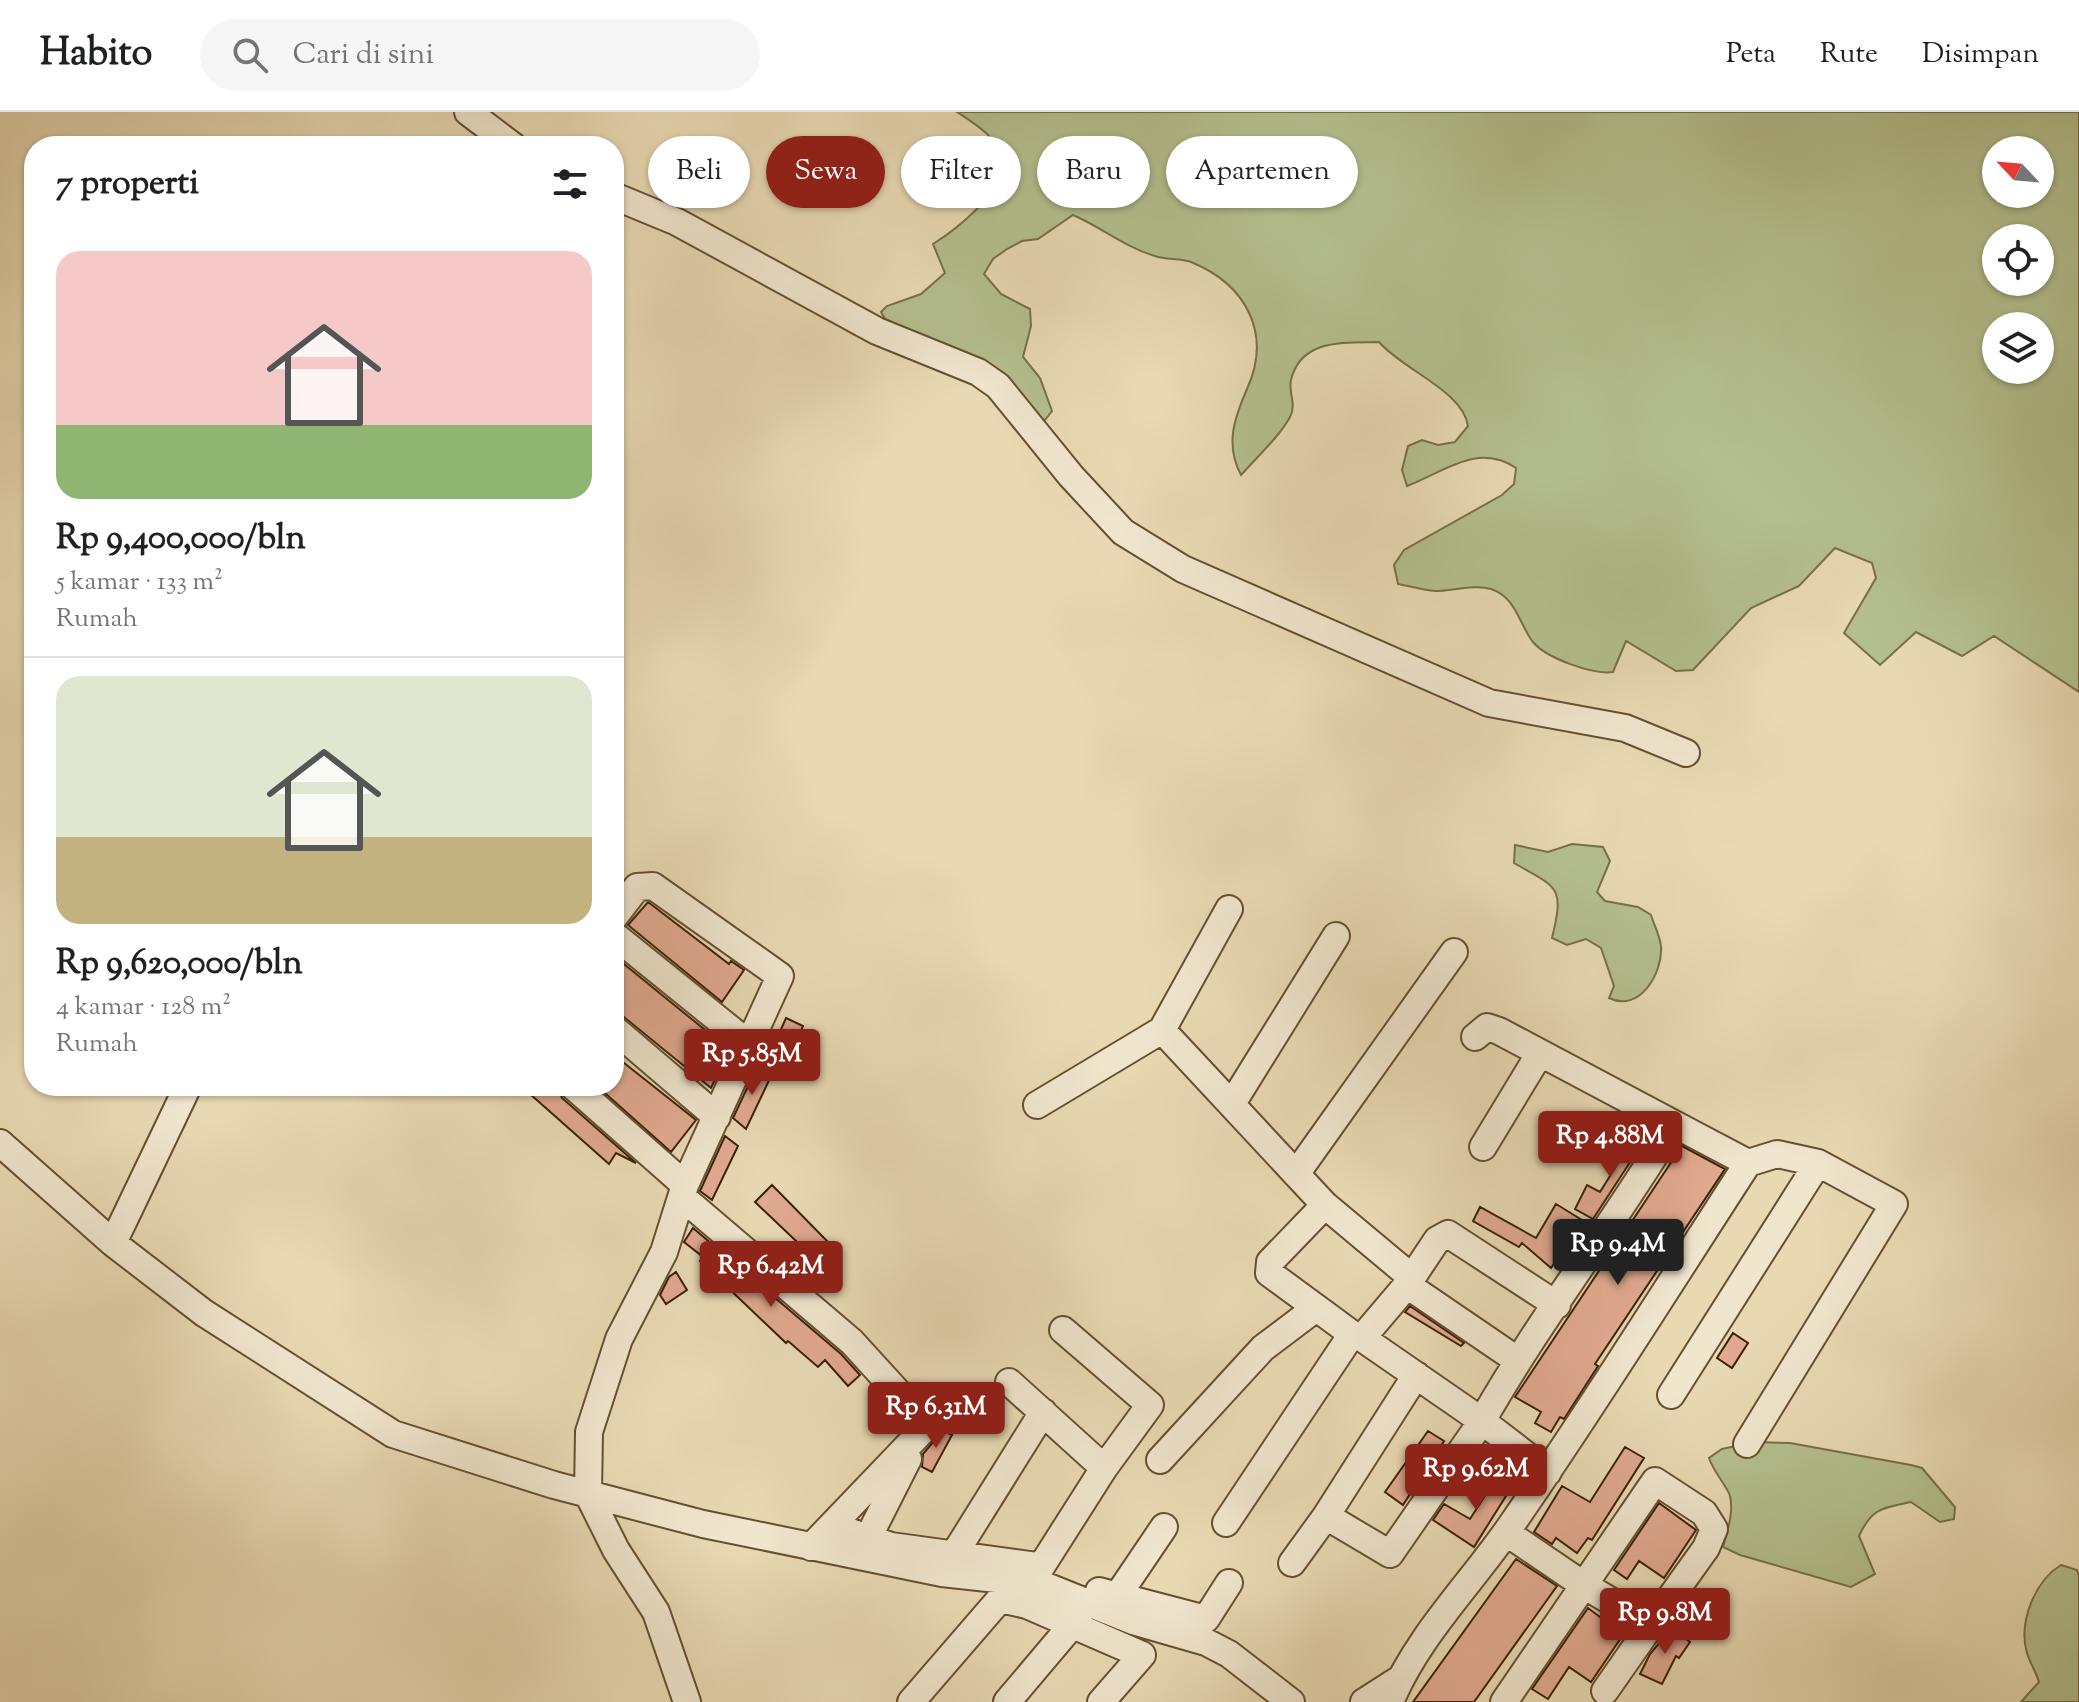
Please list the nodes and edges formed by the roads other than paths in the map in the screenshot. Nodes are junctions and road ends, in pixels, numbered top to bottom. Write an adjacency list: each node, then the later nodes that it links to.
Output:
1 (468, 112): 2 (street)
2 (500, 136)
3 (624, 200): 4 (street)
4 (1686, 753)
5 (624, 904): 13 (street)
6 (1229, 909): 10 (street)
7 (1336, 936): 17 (street)
8 (624, 943): 13 (street)
9 (1454, 952): 25 (street)
10 (1162, 1030): 17 (street); 18 (street)
11 (1475, 1037): 14 (street)
12 (624, 1038): 19 (street)
13 (750, 1045): 19 (street)
14 (1540, 1053): 20 (street); 22 (street)
15 (183, 1096): 28 (street)
16 (584, 1096): 26 (street)
17 (1233, 1102): 25 (street)
18 (1037, 1105)
19 (717, 1117): 26 (street)
20 (1674, 1124): 23 (street); 30 (street)
21 (0, 1143): 28 (street)
22 (1483, 1147)
23 (1748, 1163): 24 (street); 44 (street)
24 (1818, 1163): 37 (street); 41 (street)
25 (1296, 1174): 27 (street)
26 (684, 1191): 40 (street); 45 (street)
27 (1325, 1205): 29 (street); 31 (street)
28 (113, 1243): 45 (street)
29 (1408, 1280): 30 (street); 33 (street); 34 (street)
30 (1557, 1305): 34 (street)
31 (1316, 1308): 33 (street); 42 (street)
32 (1063, 1330): 43 (street)
33 (1357, 1336): 35 (street); 47 (street)
34 (1517, 1360): 39 (street)
35 (1416, 1375): 39 (street); 46 (street)
36 (1009, 1382): 38 (street)
37 (1671, 1395)
38 (1043, 1412): 43 (street); 53 (street)
39 (1482, 1421): 44 (street); 46 (street)
40 (922, 1431): 48 (street); 51 (street)
41 (1747, 1444)
42 (1160, 1460)
43 (1104, 1468): 55 (street)
44 (1548, 1472): 50 (street)
45 (588, 1494): 52 (street); 63 (street)
46 (1326, 1516): 54 (street)
47 (1226, 1523)
48 (833, 1526): 51 (street); 52 (street)
49 (1164, 1527): 58 (street)
50 (1507, 1533): 57 (street); 61 (street)
51 (868, 1538): 53 (street)
52 (811, 1547): 59 (street)
53 (955, 1553): 55 (street)
54 (1292, 1563)
55 (1041, 1567): 58 (street)
56 (1229, 1583): 58 (street)
57 (1582, 1584): 60 (street); 60 (street); 69 (street)
58 (1116, 1598)
59 (1078, 1614): 64 (street); 65 (street); 66 (street); 67 (street)
60 (1651, 1625): 62 (street)
61 (1395, 1690): 68 (street)
62 (1605, 1691)
63 (687, 1702)
64 (911, 1702)
65 (1007, 1702)
66 (1101, 1702)
67 (1291, 1702)
68 (1364, 1702)
69 (1504, 1702)

